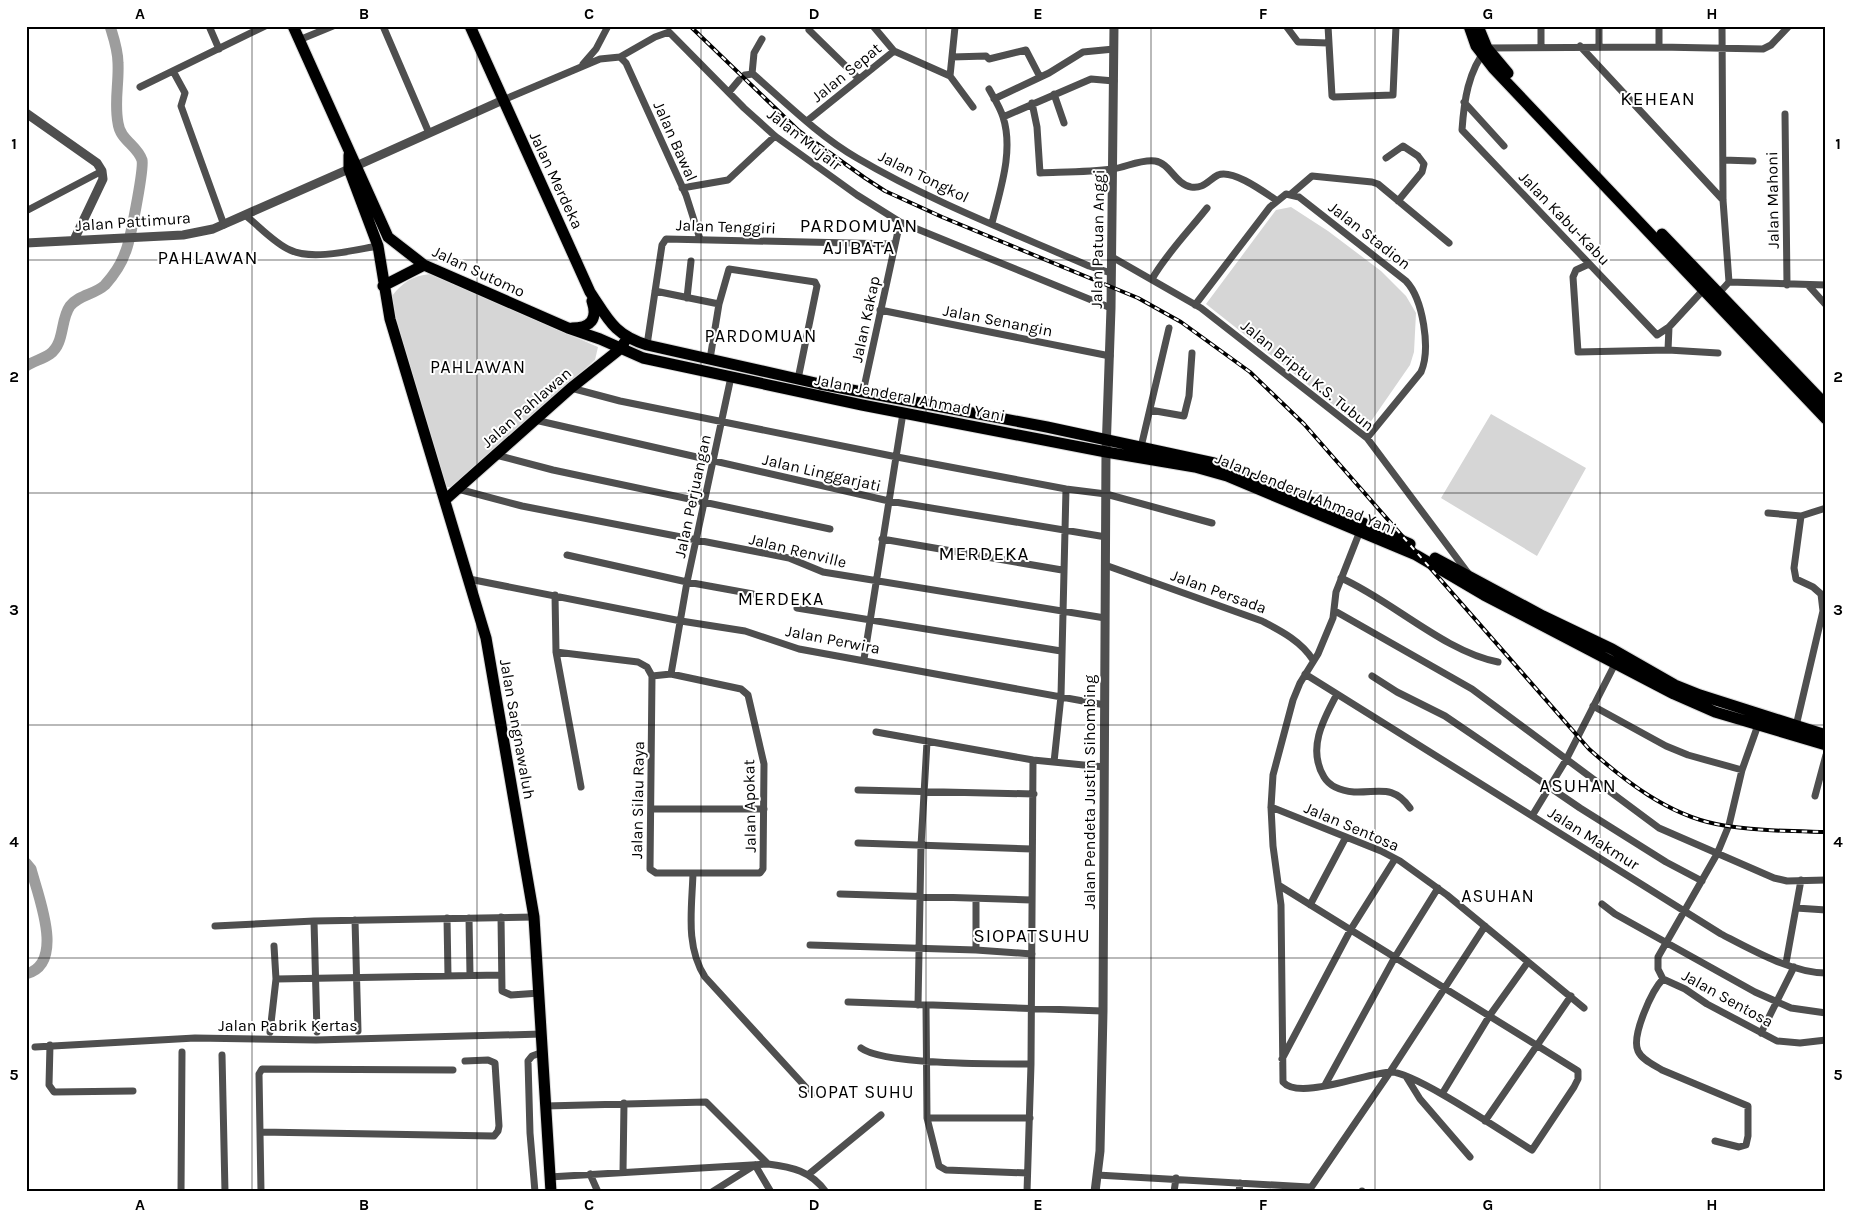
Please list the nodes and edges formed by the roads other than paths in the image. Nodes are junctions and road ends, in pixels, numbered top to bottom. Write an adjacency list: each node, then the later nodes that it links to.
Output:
1 (209, 26): 31 (street)
2 (266, 26): 31 (street)
3 (293, 26): 25 (main road, Jalan Sutomo)
4 (333, 26): 25 (street)
5 (383, 26): 59 (street)
6 (470, 26): 50 (main road, Jalan Merdeka)
7 (608, 26): 38 (street)
8 (873, 26): 34 (street)
9 (1114, 26): 32 (street, Jalan Patuan Anggi)
10 (1286, 26): 26 (street)
11 (1328, 26): 26 (street)
12 (1396, 26): 26 (street)
13 (1469, 26): 35 (main road)
14 (1478, 26): 35 (main road)
15 (1540, 26): 28 (street)
16 (1600, 26): 29 (street)
17 (1660, 26): 30 (street)
18 (1722, 26): 33 (street)
19 (1780, 26): 23 (street)
20 (1789, 26): 23 (street)
21 (955, 27): 37 (street)
22 (809, 30): 43 (street)
23 (1780, 36): 33 (street)
24 (762, 39): 41 (street)
25 (299, 40): 65 (main road, Jalan Sutomo)
26 (1328, 43)
27 (1580, 46): 28 (street); 29 (street); 71 (street)
28 (1541, 47): 35 (street)
29 (1600, 47): 30 (street)
30 (1659, 47): 33 (street)
31 (219, 49): 39 (street)
32 (1114, 49): 42 (street); 44 (street, Jalan Patuan Anggi)
33 (1722, 49): 63 (street)
34 (894, 51): 40 (street, Jalan Sepat); 43 (street, Jalan Sepat)
35 (1484, 51): 51 (street, Jalan Kabu-Kabu); 95 (main road)
36 (620, 57): 38 (street, Jalan Mujair); 47 (street, Jalan Mujair); 68 (street, Jalan Bawal)
37 (952, 57): 40 (street); 42 (street)
38 (581, 67): 50 (street, Jalan Mujair)
39 (173, 71): 45 (street); 78 (street)
40 (950, 76): 53 (street, Jalan Sepat)
41 (746, 77): 47 (street); 57 (street, Jalan Tongkol)
42 (1040, 77): 49 (street)
43 (860, 79): 57 (street, Jalan Sepat)
44 (1114, 81): 48 (street); 66 (street, Jalan Patuan Anggi)
45 (140, 87)
46 (990, 89): 49 (street)
47 (729, 92): 60 (street, Jalan Mujair)
48 (1054, 94): 52 (street); 58 (street)
49 (994, 99): 56 (street)
50 (503, 100): 59 (street, Jalan Pattimura); 98 (main road, Jalan Merdeka)
51 (1464, 102): 61 (street); 87 (street, Jalan Kabu-Kabu)
52 (1032, 103): 56 (street); 66 (street)
53 (973, 106)
54 (26, 114): 67 (street)
55 (1785, 114): 92 (street, Jalan Mahoni)
56 (1003, 117): 77 (street)
57 (808, 121): 77 (street, Jalan Tongkol)
58 (1064, 123)
59 (429, 133): 65 (street, Jalan Pattimura)
60 (776, 136): 68 (street); 76 (street, Jalan Mujair)
61 (1504, 146)
62 (1386, 158): 72 (street)
63 (1723, 160): 64 (street); 71 (street)
64 (1753, 160)
65 (353, 168): 75 (street, Jalan Pattimura); 84 (main road, Jalan Sutomo); 88 (main road, Jalan Sutomo)
66 (1113, 169): 70 (street); 85 (street, Jalan Patuan Anggi)
67 (102, 171): 74 (street); 80 (street)
68 (682, 188): 79 (street, Jalan Bawal)
69 (1291, 194): 70 (street); 72 (street); 132 (street, Jalan Stadion)
70 (1276, 200): 102 (street)
71 (1723, 200): 91 (street)
72 (1398, 201): 82 (street)
73 (1207, 208): 90 (street)
74 (26, 211)
75 (244, 215): 78 (street, Jalan Pattimura); 84 (street)
76 (900, 222): 83 (street, Jalan Kakap); 104 (street, Jalan Mujair)
77 (992, 223): 89 (street, Jalan Tongkol)
78 (224, 225): 80 (street, Jalan Pattimura)
79 (700, 239): 83 (street, Jalan Tenggiri); 97 (street, Jalan Tenggiri)
80 (74, 240): 81 (street, Jalan Pattimura)
81 (26, 243)
82 (1449, 243)
83 (895, 244): 105 (street, Jalan Kakap)
84 (378, 246): 94 (main road, Jalan Sangnawaluh)
85 (1112, 257): 89 (street, Jalan Patuan Anggi); 90 (street, Jalan Briptu K.S. Tubun)
86 (691, 261): 100 (street)
87 (1589, 264): 106 (street, Jalan Kabu-Kabu); 112 (street)
88 (424, 265): 94 (main road); 107 (main road, Jalan Sutomo)
89 (1111, 273): 104 (street, Jalan Patuan Anggi)
90 (1152, 279): 102 (street, Jalan Briptu K.S. Tubun)
91 (1729, 282): 92 (street); 99 (street)
92 (1788, 285): 96 (street)
93 (1826, 285): 96 (street)
94 (383, 286): 144 (main road, Jalan Sangnawaluh)
95 (1707, 286): 99 (main road); 106 (street); 128 (main road)
96 (1808, 286): 103 (street)
97 (655, 291): 100 (street); 110 (street, Jalan Tenggiri)
98 (590, 292): 107 (main road); 109 (main road, Jalan Merdeka)
99 (1719, 293): 124 (main road)
100 (687, 298): 101 (street)
101 (719, 304): 116 (street); 119 (street)
102 (1195, 305): 132 (street, Jalan Briptu K.S. Tubun)
103 (1826, 306)
104 (1111, 308): 115 (street, Jalan Patuan Anggi)
105 (880, 310): 115 (street, Jalan Senangin); 122 (street, Jalan Kakap)
106 (1669, 327): 112 (street)
107 (568, 328): 111 (main road, Jalan Sutomo)
108 (1169, 328): 125 (street)
109 (627, 339): 110 (main road, Jalan Jenderal Ahmad Yani); 111 (main road, Jalan Pahlawan)
110 (647, 345): 116 (main road, Jalan Jenderal Ahmad Yani)
111 (620, 349): 118 (main road, Jalan Jenderal Ahmad Yani); 120 (main road, Jalan Pahlawan)
112 (1668, 350): 114 (street)
113 (1192, 353): 125 (street)
114 (1718, 353)
115 (1110, 356): 133 (street, Jalan Patuan Anggi)
116 (710, 359): 117 (main road, Jalan Jenderal Ahmad Yani)
117 (726, 362): 118 (main road); 119 (main road, Jalan Jenderal Ahmad Yani)
118 (727, 376): 121 (main road, Jalan Jenderal Ahmad Yani); 130 (street, Jalan Perjuangan)
119 (798, 379): 121 (main road, Jalan Jenderal Ahmad Yani)
120 (571, 388): 129 (main road, Jalan Pahlawan); 130 (street)
121 (819, 390): 122 (main road, Jalan Jenderal Ahmad Yani); 126 (main road, Jalan Jenderal Ahmad Yani)
122 (863, 392): 123 (main road, Jalan Jenderal Ahmad Yani)
123 (917, 401): 126 (main road); 127 (main road, Jalan Jenderal Ahmad Yani)
124 (1826, 405)
125 (1150, 410): 134 (street)
126 (908, 414): 131 (main road, Jalan Jenderal Ahmad Yani); 137 (street)
127 (1007, 419): 131 (main road); 133 (main road, Jalan Jenderal Ahmad Yani)
128 (1826, 419)
129 (535, 420): 136 (main road, Jalan Pahlawan); 138 (street, Jalan Linggarjati)
130 (722, 422): 137 (street); 138 (street, Jalan Perjuangan)
131 (1004, 433): 135 (main road, Jalan Jenderal Ahmad Yani)
132 (1367, 438): 160 (street, Jalan Briptu K.S. Tubun)
133 (1107, 440): 134 (main road, Jalan Jenderal Ahmad Yani); 135 (street, Jalan Patuan Anggi)
134 (1141, 447): 139 (main road, Jalan Jenderal Ahmad Yani)
135 (1106, 452): 139 (main road, Jalan Jenderal Ahmad Yani); 143 (street, Jalan Pendeta Justin Sihombing)
136 (496, 455): 141 (main road, Jalan Pahlawan); 145 (street)
137 (897, 457): 142 (street); 146 (street)
138 (712, 462): 145 (street, Jalan Perjuangan); 146 (street, Jalan Linggarjati)
139 (1228, 472): 140 (main road, Jalan Jenderal Ahmad Yani)
140 (1266, 488): 153 (main road, Jalan Jenderal Ahmad Yani); 160 (main road, Jalan Jenderal Ahmad Yani)
141 (458, 489): 144 (main road, Jalan Pahlawan); 156 (street, Jalan Renville)
142 (1066, 489): 143 (street); 152 (street)
143 (1106, 494): 150 (street); 154 (street, Jalan Pendeta Justin Sihombing)
144 (445, 500): 162 (main road, Jalan Sangnawaluh)
145 (704, 501): 151 (street); 156 (street, Jalan Perjuangan)
146 (889, 501): 152 (street, Jalan Linggarjati); 155 (street)
147 (1826, 508): 149 (street)
148 (1768, 513): 149 (street)
149 (1801, 516): 190 (street)
150 (1212, 523)
151 (830, 529)
152 (1063, 530): 154 (street, Jalan Linggarjati); 159 (street)
153 (1360, 531): 161 (street); 178 (main road, Jalan Jenderal Ahmad Yani)
154 (1106, 537): 158 (street, Jalan Pendeta Justin Sihombing)
155 (882, 539): 159 (street); 163 (street)
156 (696, 542): 163 (street, Jalan Renville); 164 (street, Jalan Perjuangan)
157 (567, 555): 164 (street)
158 (1105, 565): 170 (street, Jalan Pendeta Justin Sihombing); 176 (street, Jalan Persada)
159 (1062, 570): 168 (street)
160 (1471, 576): 179 (main road, Jalan Jenderal Ahmad Yani)
161 (1340, 578): 169 (street); 177 (street)
162 (469, 579): 166 (street, Jalan Perwira); 235 (main road, Jalan Sangnawaluh)
163 (876, 580): 168 (street, Jalan Renville); 172 (street)
164 (687, 582): 165 (street); 171 (street, Jalan Perjuangan)
165 (753, 594)
166 (555, 595): 171 (street, Jalan Perwira); 174 (street)
167 (798, 608): 172 (street)
168 (1061, 611): 170 (street, Jalan Renville); 173 (street)
169 (1335, 611): 176 (street); 197 (street)
170 (1105, 618): 187 (street, Jalan Pendeta Justin Sihombing)
171 (680, 621): 175 (street, Jalan Perwira); 180 (street, Jalan Perjuangan)
172 (869, 621): 173 (street); 175 (street)
173 (1061, 651): 185 (street)
174 (556, 652): 182 (street); 201 (street)
175 (864, 660): 185 (street, Jalan Perwira)
176 (1312, 660): 181 (street)
177 (1498, 662)
178 (1616, 662): 179 (main road, Jalan Jenderal Ahmad Yani); 188 (street)
179 (1638, 670): 186 (main road, Jalan Jenderal Ahmad Yani)
180 (671, 674): 182 (street); 210 (street, Jalan Apokat)
181 (1305, 674): 184 (street, Jalan Makmur); 207 (street)
182 (652, 676): 209 (street, Jalan Silau Raya)
183 (1372, 676): 202 (street)
184 (1337, 694): 208 (street); 211 (street, Jalan Makmur)
185 (1061, 696): 187 (street, Jalan Perwira); 198 (street)
186 (1701, 701): 189 (main road, Jalan Jenderal Ahmad Yani); 190 (main road, Jalan Jenderal Ahmad Yani)
187 (1105, 705): 199 (street, Jalan Pendeta Justin Sihombing)
188 (1593, 706): 197 (street); 200 (street)
189 (1758, 725): 194 (main road, Jalan Jenderal Ahmad Yani); 200 (street, Jalan Sentosa)
190 (1796, 726): 192 (main road, Jalan Jenderal Ahmad Yani)
191 (876, 732): 193 (street)
192 (1826, 734)
193 (927, 742): 196 (street); 204 (street)
194 (1826, 745)
195 (1826, 755): 206 (street)
196 (1033, 760): 198 (street); 205 (street)
197 (1566, 760): 202 (street); 216 (street)
198 (1054, 762): 199 (street)
199 (1104, 767): 269 (street, Jalan Pendeta Justin Sihombing)
200 (1742, 770): 216 (street, Jalan Sentosa)
201 (581, 787)
202 (1550, 788): 211 (street); 222 (street)
203 (858, 790): 204 (street)
204 (923, 793): 205 (street); 214 (street)
205 (1034, 794): 215 (street)
206 (1815, 796)
207 (1271, 807): 212 (street, Jalan Sentosa); 223 (street)
208 (1410, 808)
209 (652, 809): 210 (street); 218 (street, Jalan Silau Raya)
210 (764, 809): 219 (street, Jalan Apokat)
211 (1532, 816): 233 (street, Jalan Makmur)
212 (1346, 837): 217 (street, Jalan Sentosa); 230 (street)
213 (858, 843): 214 (street)
214 (921, 846): 215 (street); 226 (street)
215 (1032, 849): 228 (street)
216 (1716, 854): 220 (street); 222 (street, Jalan Sentosa)
217 (1395, 859): 224 (street, Jalan Sentosa); 242 (street)
218 (693, 873): 219 (street, Jalan Silau Raya); 294 (street)
219 (754, 874)
220 (1801, 880): 221 (street); 231 (street)
221 (1826, 880)
222 (1702, 882): 233 (street, Jalan Sentosa)
223 (1280, 886): 230 (street); 286 (street)
224 (1438, 888): 241 (street, Jalan Sentosa); 249 (street)
225 (840, 894): 226 (street)
226 (921, 897): 227 (street); 246 (street)
227 (976, 900): 228 (street); 247 (street)
228 (1031, 900): 248 (street)
229 (1602, 904): 243 (street)
230 (1310, 905): 242 (street)
231 (1796, 908): 232 (street); 251 (street)
232 (1826, 910)
233 (1683, 911): 243 (street, Jalan Sentosa); 251 (street, Jalan Makmur)
234 (501, 917): 235 (street); 237 (street); 255 (street)
235 (534, 917): 262 (main road, Jalan Sangnawaluh)
236 (448, 918): 237 (street); 238 (street); 256 (street)
237 (469, 918): 254 (street)
238 (355, 920): 239 (street); 257 (street)
239 (314, 921): 240 (street); 258 (street)
240 (215, 926)
241 (1485, 926): 250 (street, Jalan Sentosa); 261 (street)
242 (1351, 929): 249 (street); 286 (street)
243 (1667, 942): 260 (street, Jalan Sentosa); 264 (street)
244 (810, 945): 246 (street)
245 (274, 946): 259 (street)
246 (920, 949): 247 (street); 266 (street)
247 (976, 950): 248 (street)
248 (1032, 954): 268 (street)
249 (1395, 957): 261 (street); 292 (street)
250 (1528, 962): 263 (street, Jalan Sentosa); 271 (street)
251 (1786, 963): 252 (street, Jalan Makmur)
252 (1794, 967): 253 (street, Jalan Makmur); 264 (street)
253 (1826, 973)
254 (470, 975): 255 (street); 256 (street)
255 (501, 975): 262 (street)
256 (448, 976): 257 (street)
257 (356, 977): 258 (street); 272 (street)
258 (315, 978): 259 (street); 274 (street)
259 (276, 979): 273 (street)
260 (1663, 979): 275 (street, Jalan Sentosa); 303 (street)
261 (1444, 987): 271 (street); 290 (street)
262 (540, 994): 276 (main road, Jalan Sangnawaluh)
263 (1571, 996): 267 (street, Jalan Sentosa); 278 (street)
264 (1777, 1000): 270 (street); 275 (street)
265 (848, 1002): 266 (street)
266 (922, 1005): 268 (street); 285 (street)
267 (1584, 1008)
268 (1032, 1009): 269 (street); 288 (street)
269 (1103, 1011): 311 (street, Jalan Pendeta Justin Sihombing)
270 (1826, 1013)
271 (1490, 1015): 278 (street); 295 (street)
272 (358, 1031)
273 (270, 1032)
274 (317, 1032)
275 (1762, 1033): 277 (street, Jalan Sentosa)
276 (542, 1034): 279 (street, Jalan Pabrik Kertas); 283 (main road, Jalan Sangnawaluh)
277 (1826, 1040)
278 (1536, 1044): 301 (street); 301 (street)
279 (50, 1045): 280 (street, Jalan Pabrik Kertas); 293 (street)
280 (35, 1047)
281 (861, 1048): 285 (street)
282 (182, 1052): 316 (street)
283 (543, 1052): 297 (main road, Jalan Sangnawaluh); 319 (street)
284 (222, 1054): 317 (street)
285 (925, 1060): 288 (street); 299 (street)
286 (1282, 1060): 292 (street)
287 (465, 1061): 302 (street)
288 (1031, 1064): 300 (street)
289 (453, 1070): 302 (street)
290 (1390, 1072): 291 (street); 292 (street); 315 (street)
291 (1407, 1077): 295 (street); 304 (street)
292 (1324, 1086)
293 (133, 1091)
294 (812, 1094)
295 (1442, 1094): 301 (street)
296 (624, 1104): 297 (street); 305 (street); 307 (street)
297 (545, 1106): 312 (main road, Jalan Sangnawaluh)
298 (881, 1115): 310 (street)
299 (927, 1118): 300 (street); 308 (street)
300 (1030, 1118): 308 (street)
301 (1485, 1121)
302 (260, 1132): 318 (street)
303 (1715, 1141)
304 (1470, 1157)
305 (768, 1164): 306 (street); 310 (street)
306 (755, 1165): 307 (street); 322 (street); 323 (street)
307 (623, 1172): 309 (street)
308 (1027, 1173): 325 (street)
309 (590, 1174): 312 (street); 321 (street)
310 (808, 1174): 324 (street)
311 (1097, 1175): 313 (street); 326 (street, Jalan Pendeta Justin Sihombing)
312 (549, 1177): 320 (main road, Jalan Sangnawaluh)
313 (1176, 1178): 314 (street); 327 (street)
314 (1240, 1183): 315 (street); 328 (street)
315 (1308, 1189)
316 (181, 1192)
317 (225, 1192)
318 (261, 1192)
319 (536, 1192)
320 (550, 1192)
321 (598, 1192)
322 (712, 1192)
323 (771, 1192)
324 (826, 1192)
325 (1027, 1192)
326 (1094, 1192)
327 (1174, 1192)
328 (1239, 1192)

